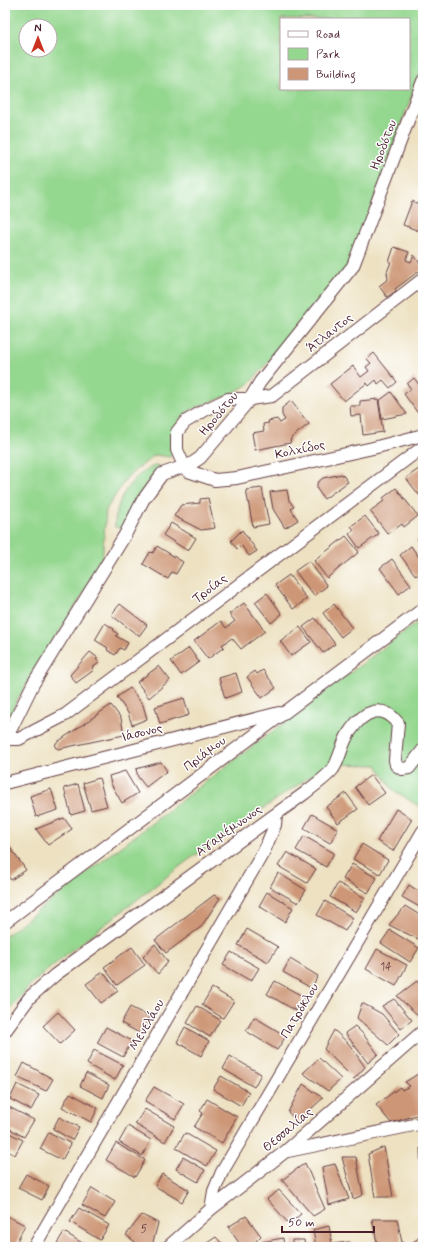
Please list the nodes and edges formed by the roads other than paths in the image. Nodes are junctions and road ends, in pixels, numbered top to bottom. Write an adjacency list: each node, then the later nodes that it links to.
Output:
1 (423, 81): 3 (street, Ηροδότου)
2 (423, 279): 3 (street, Άτλαντος)
3 (250, 400): 6 (street, Ηροδότου); 6 (street, Άτλαντος)
4 (423, 435): 6 (street, Κολχίδος)
5 (423, 447): 9 (street, Τροίας)
6 (184, 466): 9 (street, Ηροδότου)
7 (423, 609): 8 (street, Πριάμου)
8 (286, 712): 11 (street, Ιάσονος); 14 (street, Πριάμου)
9 (6, 740)
10 (423, 750): 12 (street, Αγαμέμνονος)
11 (5, 783)
12 (276, 814): 15 (street, Αγαμέμνονος); 20 (street, Μενελάου)
13 (423, 831): 19 (street, Πατρόκλου)
14 (5, 922)
15 (5, 1031)
16 (423, 1031): 18 (street, Θεσσαλίας)
17 (423, 1124): 18 (street)
18 (286, 1152): 19 (street, Θεσσαλίας)
19 (211, 1209): 21 (street, Θεσσαλίας)
20 (34, 1247)
21 (168, 1247)

